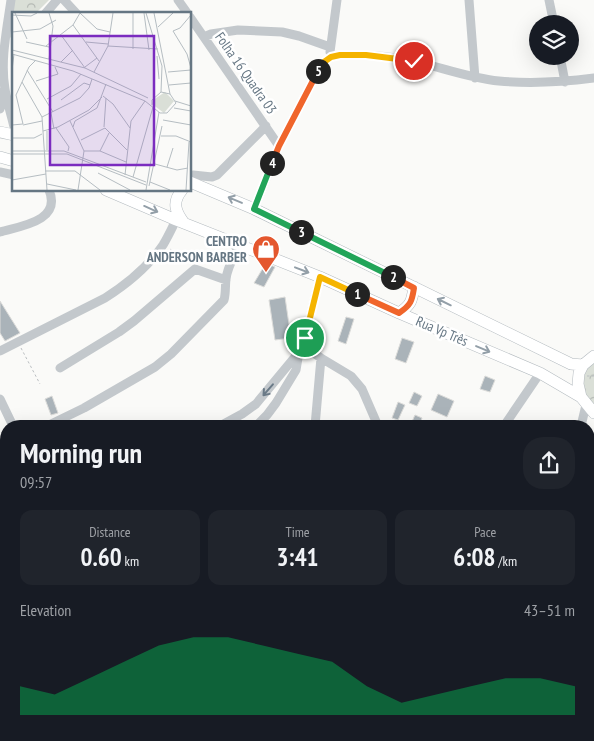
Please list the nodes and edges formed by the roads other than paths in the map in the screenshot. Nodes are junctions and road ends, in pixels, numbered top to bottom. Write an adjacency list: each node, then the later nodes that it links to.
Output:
1 (11, 0): 15 (street)
2 (58, 0): 8 (street)
3 (64, 0): 9 (street)
4 (178, 0): 10 (street)
5 (338, 0): 14 (street)
6 (470, 0): 19 (street)
7 (549, 0): 11 (street)
8 (47, 12)
9 (75, 12)
10 (187, 12)
11 (552, 15)
12 (191, 18): 13 (street, Folha 16 Quadra 03)
13 (204, 37): 14 (street); 25 (street, Folha 16 Quadra 03)
14 (330, 47): 16 (street)
15 (2, 52): 18 (street)
16 (331, 57): 19 (street); 26 (street)
17 (562, 65): 21 (street)
18 (2, 66): 22 (street)
19 (475, 78): 21 (street)
20 (594, 78): 21 (street)
21 (565, 82)
22 (5, 88): 23 (street); 24 (street)
23 (0, 109)
24 (12, 118)
25 (266, 126): 26 (street, Folha 16 Quadra 03); 27 (street)
26 (279, 146): 32 (street)
27 (192, 179): 32 (main road, Rua Vp Três, one-way to 27)
28 (48, 191): 34 (street)
29 (112, 191): 31 (main road, Rua Vp Três)
30 (181, 191): 33 (main road)
31 (131, 194): 33 (main road, Rua Vp Três, one-way to 33)
32 (254, 209): 38 (main road, Rua Vp Três)
33 (180, 221): 35 (main road, Rua Vp Três); 41 (street)
34 (0, 232)
35 (239, 246): 36 (main road, Rua Vp Três, one-way to 36); 37 (street)
36 (320, 277): 39 (main road, Rua Vp Três); 40 (street)
37 (226, 280): 45 (street); 50 (street)
38 (414, 288): 39 (main road); 44 (main road, Rua Vp Três, one-way to 38)
39 (399, 313): 46 (main road, Rua Vp Três, one-way to 46)
40 (301, 349): 43 (street); 51 (street, one-way to 51); 52 (street)
41 (0, 351)
42 (594, 356): 44 (main road)
43 (321, 358): 53 (street); 54 (street)
44 (583, 365): 48 (main road)
45 (60, 368)
46 (540, 373): 48 (main road, Rua Vp Três); 55 (street)
47 (0, 399): 49 (street)
48 (587, 405): 56 (street)
49 (10, 420)
50 (59, 420)
51 (231, 420)
52 (263, 420)
53 (316, 420)
54 (375, 420)
55 (508, 420)
56 (583, 420)

